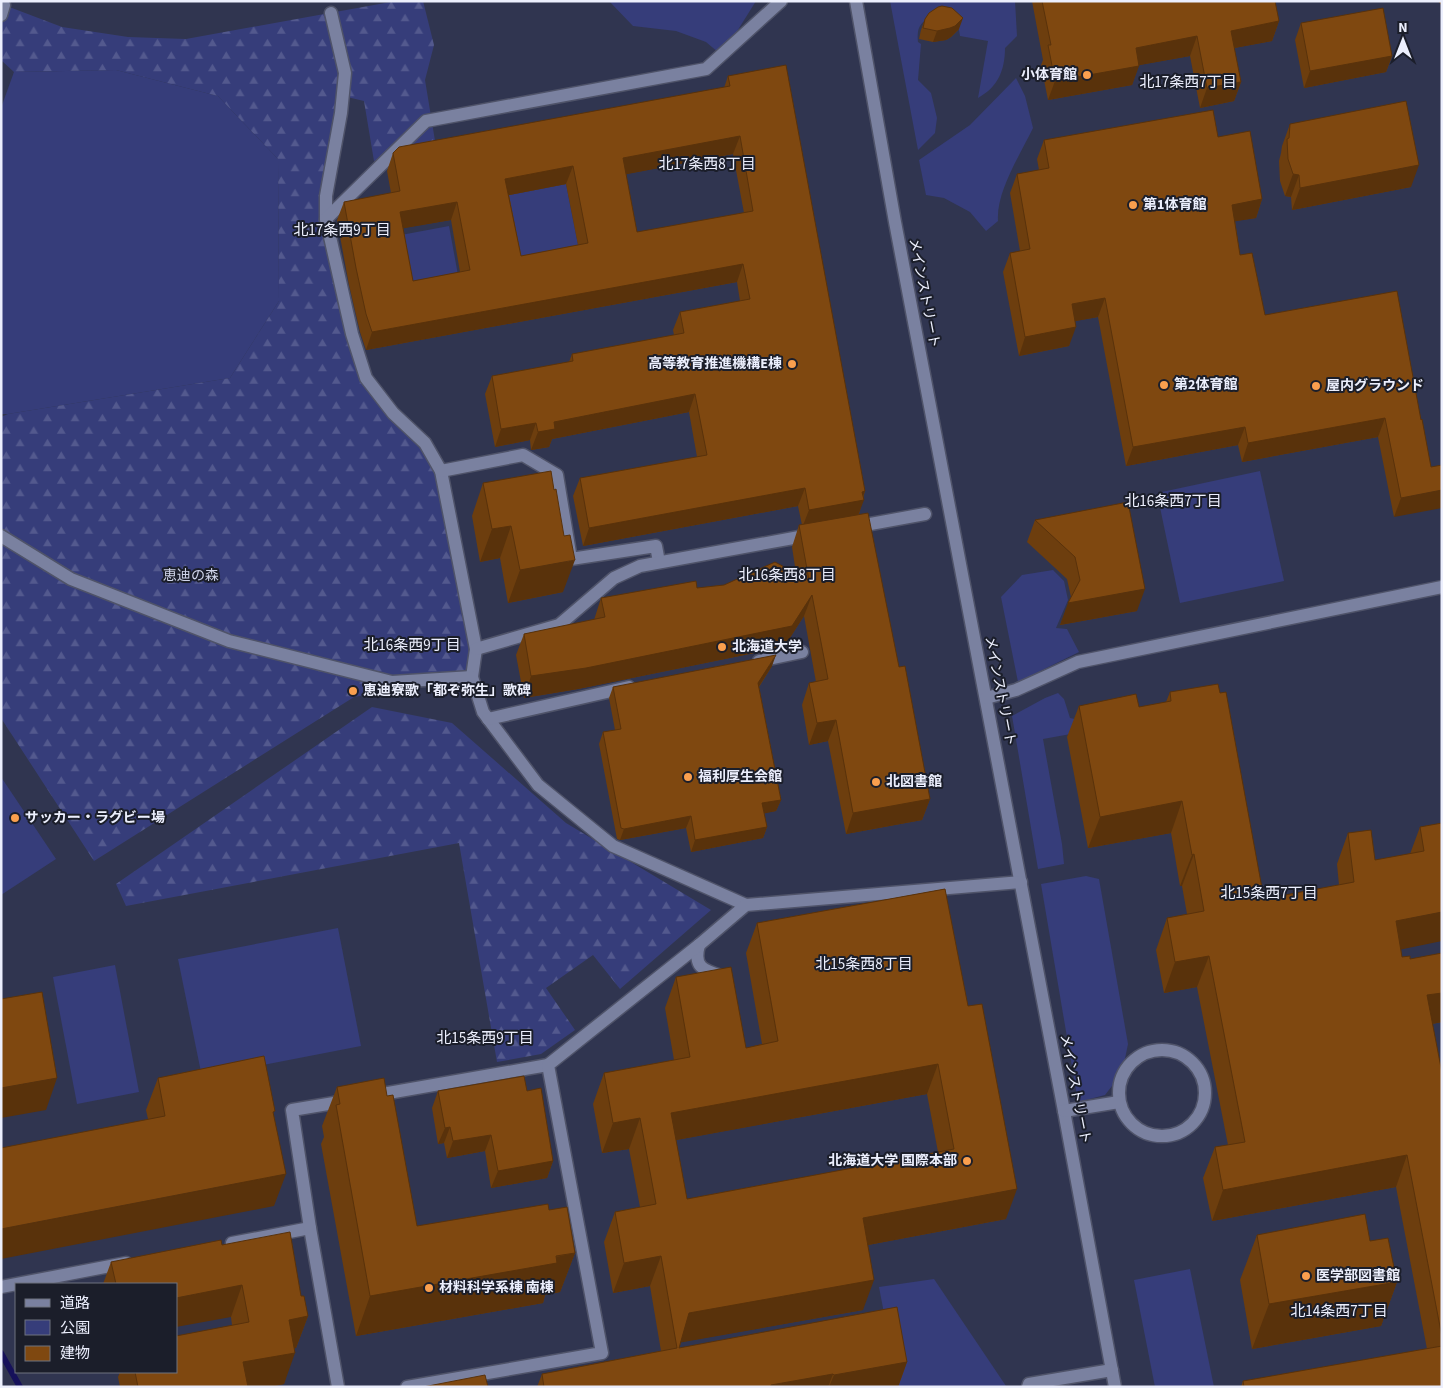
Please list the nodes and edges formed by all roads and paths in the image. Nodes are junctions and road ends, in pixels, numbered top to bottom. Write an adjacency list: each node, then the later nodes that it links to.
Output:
1 (781, 1): 4 (lane)
2 (856, 1): 17 (lane, メインストリート)
3 (332, 13): 4 (lane)
4 (326, 219): 5 (lane)
5 (441, 471): 10 (lane); 12 (lane)
6 (925, 514): 7 (lane)
7 (846, 528)
8 (826, 532): 10 (lane)
9 (1, 536): 15 (lane)
10 (659, 562): 12 (lane)
11 (1442, 587): 17 (lane)
12 (476, 648): 15 (lane)
13 (802, 652): 14 (lane)
14 (744, 664)
15 (472, 677): 18 (lane)
16 (638, 685): 18 (lane)
17 (986, 698): 19 (lane, メインストリート)
18 (488, 719): 20 (lane)
19 (1021, 882): 20 (lane); 25 (lane, メインストリート)
20 (746, 905): 21 (lane)
21 (699, 945): 22 (lane); 23 (lane)
22 (721, 976)
23 (548, 1065): 26 (lane); 34 (lane)
24 (1119, 1102): 24 (lane); 25 (lane)
25 (1064, 1111): 32 (lane, メインストリート)
26 (310, 1228): 27 (lane); 33 (lane)
27 (223, 1245)
28 (136, 1261): 29 (lane)
29 (22, 1283)
30 (15, 1284): 31 (lane)
31 (1, 1287)
32 (1112, 1370): 35 (lane); 36 (lane, メインストリート)
33 (338, 1387)
34 (407, 1387)
35 (1028, 1387)
36 (1115, 1387)

